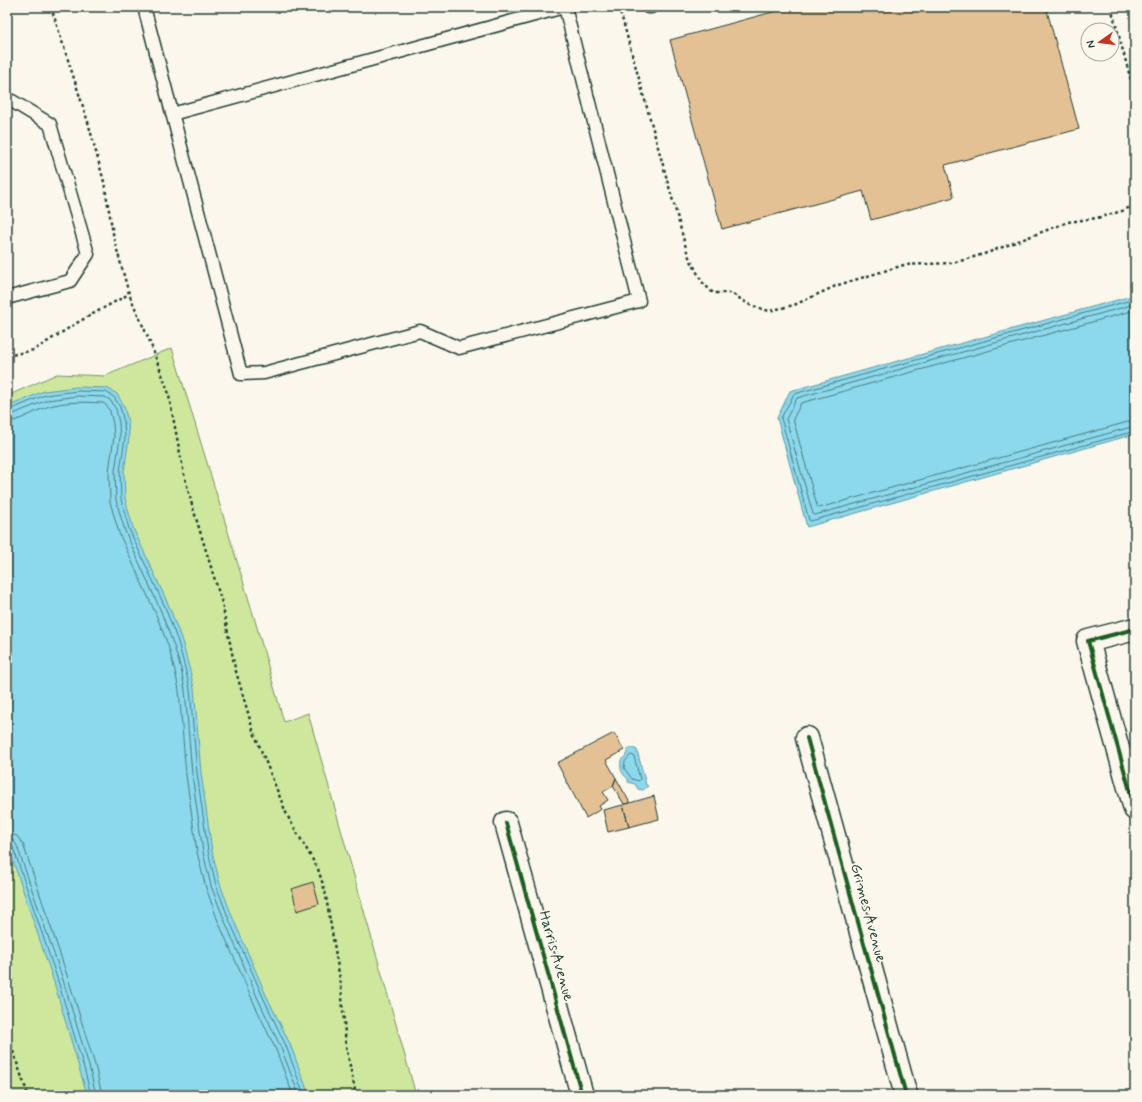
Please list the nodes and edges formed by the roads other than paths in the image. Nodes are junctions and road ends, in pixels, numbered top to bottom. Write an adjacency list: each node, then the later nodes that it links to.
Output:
1 (144, 7): 4 (lane)
2 (564, 7): 4 (lane); 4 (lane)
3 (7, 102): 5 (lane)
4 (172, 114)
5 (7, 298)
6 (1135, 629): 8 (street)
7 (807, 738): 11 (street, Grimes Avenue)
8 (1135, 809)
9 (506, 823): 10 (street, Harris Avenue)
10 (582, 1095)
11 (906, 1095)

